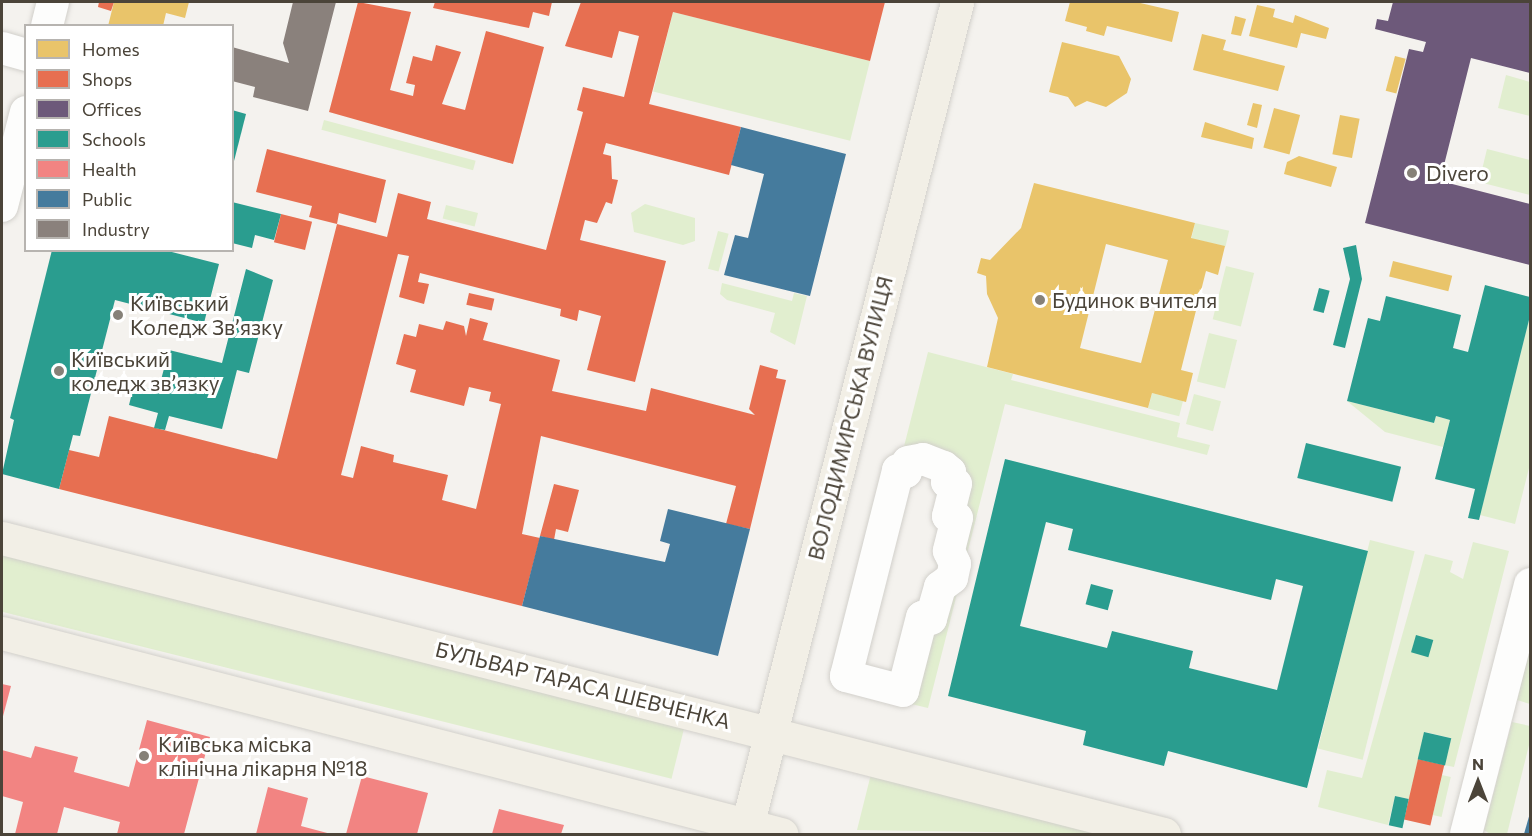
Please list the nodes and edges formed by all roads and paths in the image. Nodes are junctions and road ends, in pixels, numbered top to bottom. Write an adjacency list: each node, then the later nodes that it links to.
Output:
1 (53, 2): 3 (street)
2 (957, 2): 12 (main road, ВОЛОДИМИРСЬКА ВУЛИЦЯ)
3 (48, 24)
4 (2, 48): 5 (street)
5 (24, 54)
6 (24, 120): 7 (street)
7 (2, 206)
8 (898, 470): 8 (street)
9 (2, 538): 12 (main road, БУЛЬВАР ТАРАСА ШЕВЧЕНКА)
10 (1530, 584): 16 (street)
11 (2, 633): 13 (main road)
12 (771, 733): 13 (main road, ВОЛОДИМИРСЬКА ВУЛИЦЯ); 15 (main road, БУЛЬВАР ТАРАСА ШЕВЧЕНКА)
13 (746, 830): 14 (main road)
14 (781, 834)
15 (1164, 834)
16 (1466, 834)

